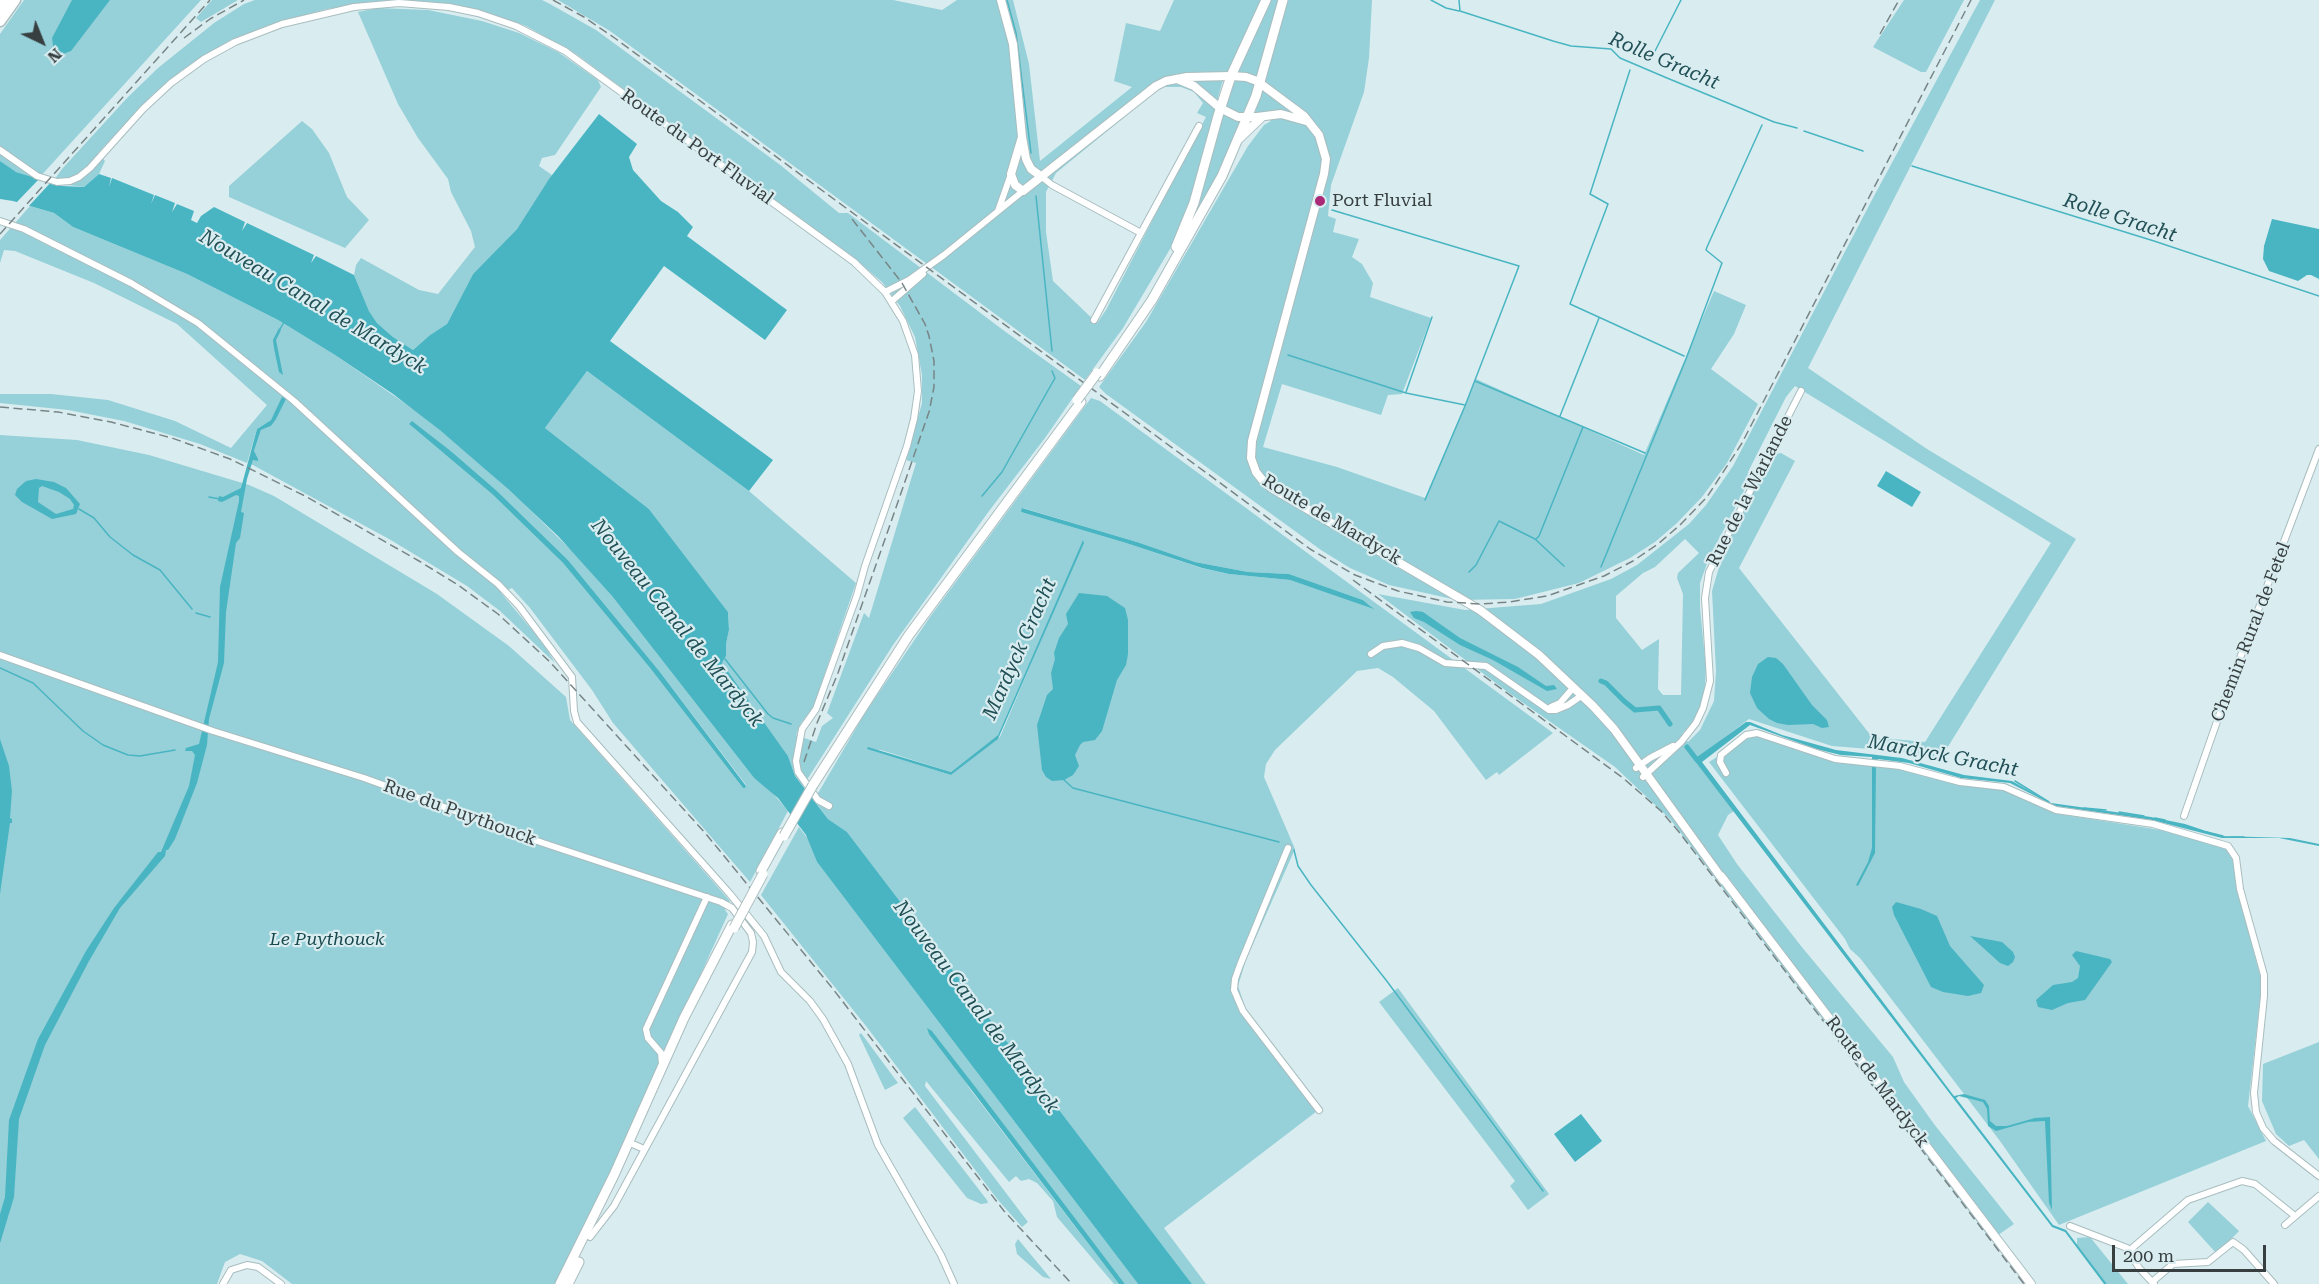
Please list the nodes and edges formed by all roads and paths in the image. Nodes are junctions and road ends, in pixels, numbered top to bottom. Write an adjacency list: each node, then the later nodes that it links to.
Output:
1 (6, 0): 6 (highway)
2 (15, 0): 7 (highway)
3 (1001, 0): 16 (street)
4 (1266, 0): 8 (main road)
5 (1283, 0): 10 (main road)
6 (0, 8)
7 (0, 21)
8 (1232, 76): 9 (street); 10 (main road, Route de Mardyck); 11 (main road)
9 (1176, 79): 11 (street); 21 (street)
10 (1260, 83): 13 (main road); 15 (main road, Route de Mardyck)
11 (1220, 108): 13 (main road); 30 (main road)
12 (1263, 116): 13 (main road); 15 (main road); 17 (main road)
13 (1248, 117): 17 (main road)
14 (1199, 126): 25 (street)
15 (1314, 127): 35 (main road, Route de Mardyck)
16 (1022, 137): 19 (street); 20 (street)
17 (1239, 139): 30 (main road)
18 (0, 150): 27 (street, Route du Port Fluvial)
19 (1026, 159): 21 (street); 22 (street)
20 (1011, 174): 22 (street); 23 (street)
21 (1042, 177): 22 (street); 25 (street)
22 (1026, 189): 23 (street)
23 (998, 212): 26 (street)
24 (0, 221): 64 (street)
25 (1141, 233): 29 (street)
26 (944, 255): 27 (street); 28 (street)
27 (885, 292): 28 (street, Route du Port Fluvial)
28 (892, 301): 42 (street, Route du Port Fluvial)
29 (1094, 320)
30 (1098, 374): 46 (main road, bridge)
31 (1801, 391): 38 (street, Rue de la Warlande)
32 (2319, 449): 43 (street, Chemin Rural de Fetel)
33 (1371, 654): 37 (street)
34 (0, 655): 45 (street, Rue du Puythouck)
35 (1573, 688): 36 (main road, Route de Mardyck); 37 (street)
36 (1581, 696): 37 (street); 39 (main road, Route de Mardyck)
37 (1539, 705)
38 (1689, 731): 39 (street, Rue de la Warlande); 41 (street, Rue de la Warlande)
39 (1639, 766): 41 (main road, Route de Mardyck)
40 (1726, 773): 53 (street)
41 (1646, 775): 65 (main road, Route de Mardyck)
42 (830, 806)
43 (2184, 816)
44 (1288, 848): 50 (street)
45 (707, 897): 48 (street); 52 (street, Rue du Puythouck)
46 (733, 926): 47 (main road); 51 (main road)
47 (674, 1039): 48 (street); 49 (main road)
48 (654, 1045): 49 (street)
49 (661, 1067): 51 (main road)
50 (1319, 1110)
51 (630, 1142): 52 (street); 58 (main road); 60 (main road)
52 (644, 1149): 58 (street)
53 (2319, 1176)
54 (2319, 1196): 55 (street)
55 (2295, 1216): 56 (street); 59 (street)
56 (2285, 1225)
57 (2070, 1226): 59 (street)
58 (590, 1237): 60 (main road)
59 (2130, 1250): 61 (street)
60 (565, 1281)
61 (2153, 1283): 66 (street)
62 (223, 1284): 63 (street)
63 (281, 1284)
64 (954, 1284)
65 (2031, 1284)
66 (2274, 1284)

